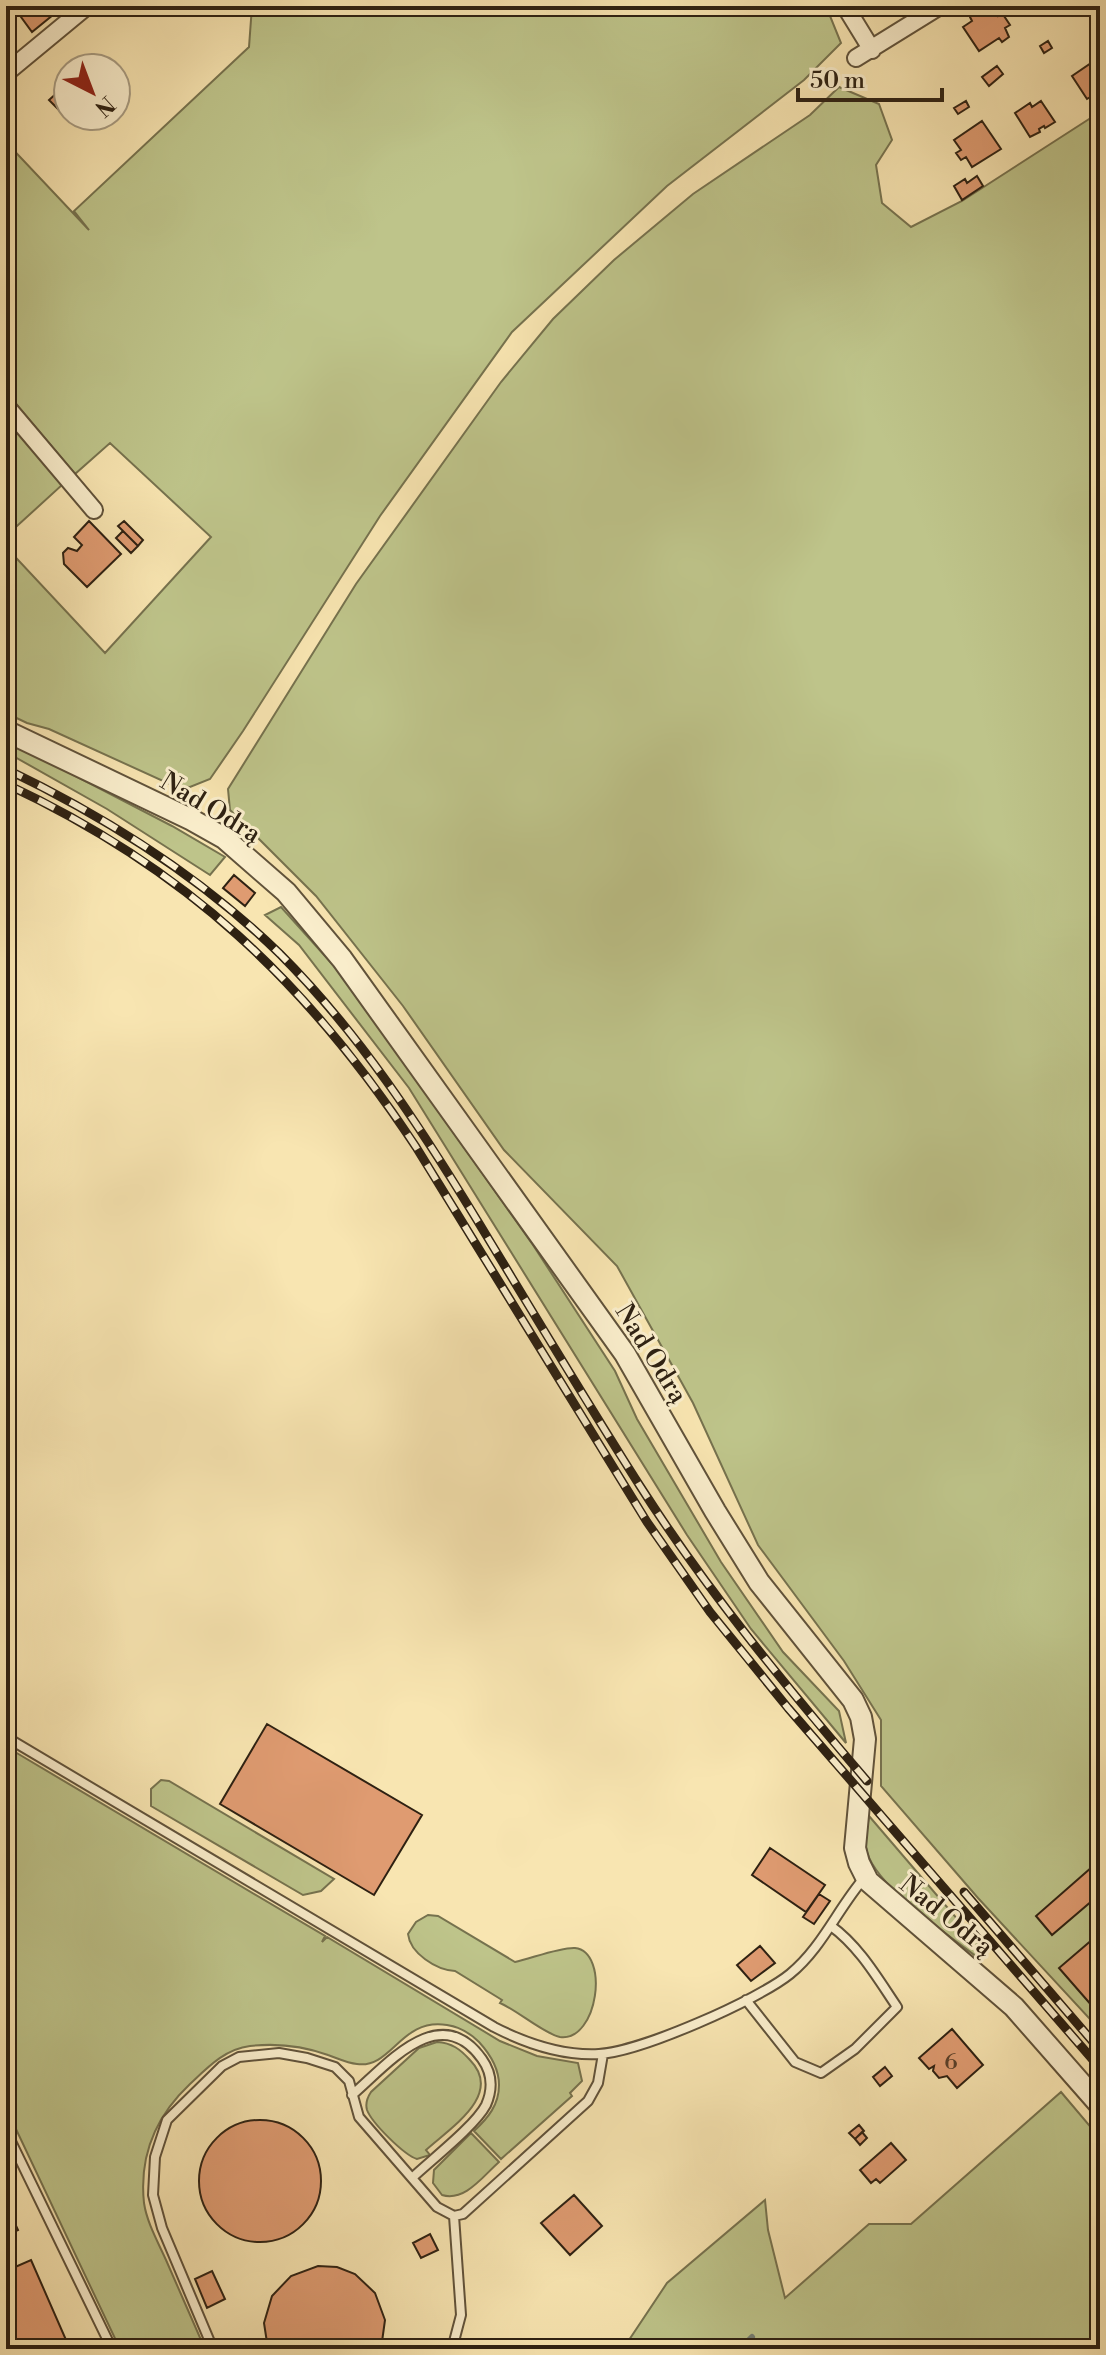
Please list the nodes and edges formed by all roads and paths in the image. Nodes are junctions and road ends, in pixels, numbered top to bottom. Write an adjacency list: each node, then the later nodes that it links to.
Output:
1 (87, 6): 6 (street)
2 (845, 6): 4 (street)
3 (940, 6): 4 (street)
4 (872, 50): 5 (street)
5 (856, 58)
6 (6, 73)
7 (6, 406): 8 (street)
8 (94, 510)
9 (6, 731): 11 (street, Nad Odrą)
10 (6, 1737): 14 (lane)
11 (865, 1877): 12 (lane); 16 (street, Nad Odrą)
12 (831, 1926): 13 (lane); 13 (lane)
13 (746, 2000): 14 (lane)
14 (603, 2054): 19 (lane)
15 (352, 2095): 18 (lane); 18 (lane); 21 (lane)
16 (1100, 2105)
17 (6, 2131): 20 (lane)
18 (412, 2178): 19 (lane)
19 (454, 2216): 22 (lane)
20 (112, 2349)
21 (213, 2349)
22 (452, 2349)

